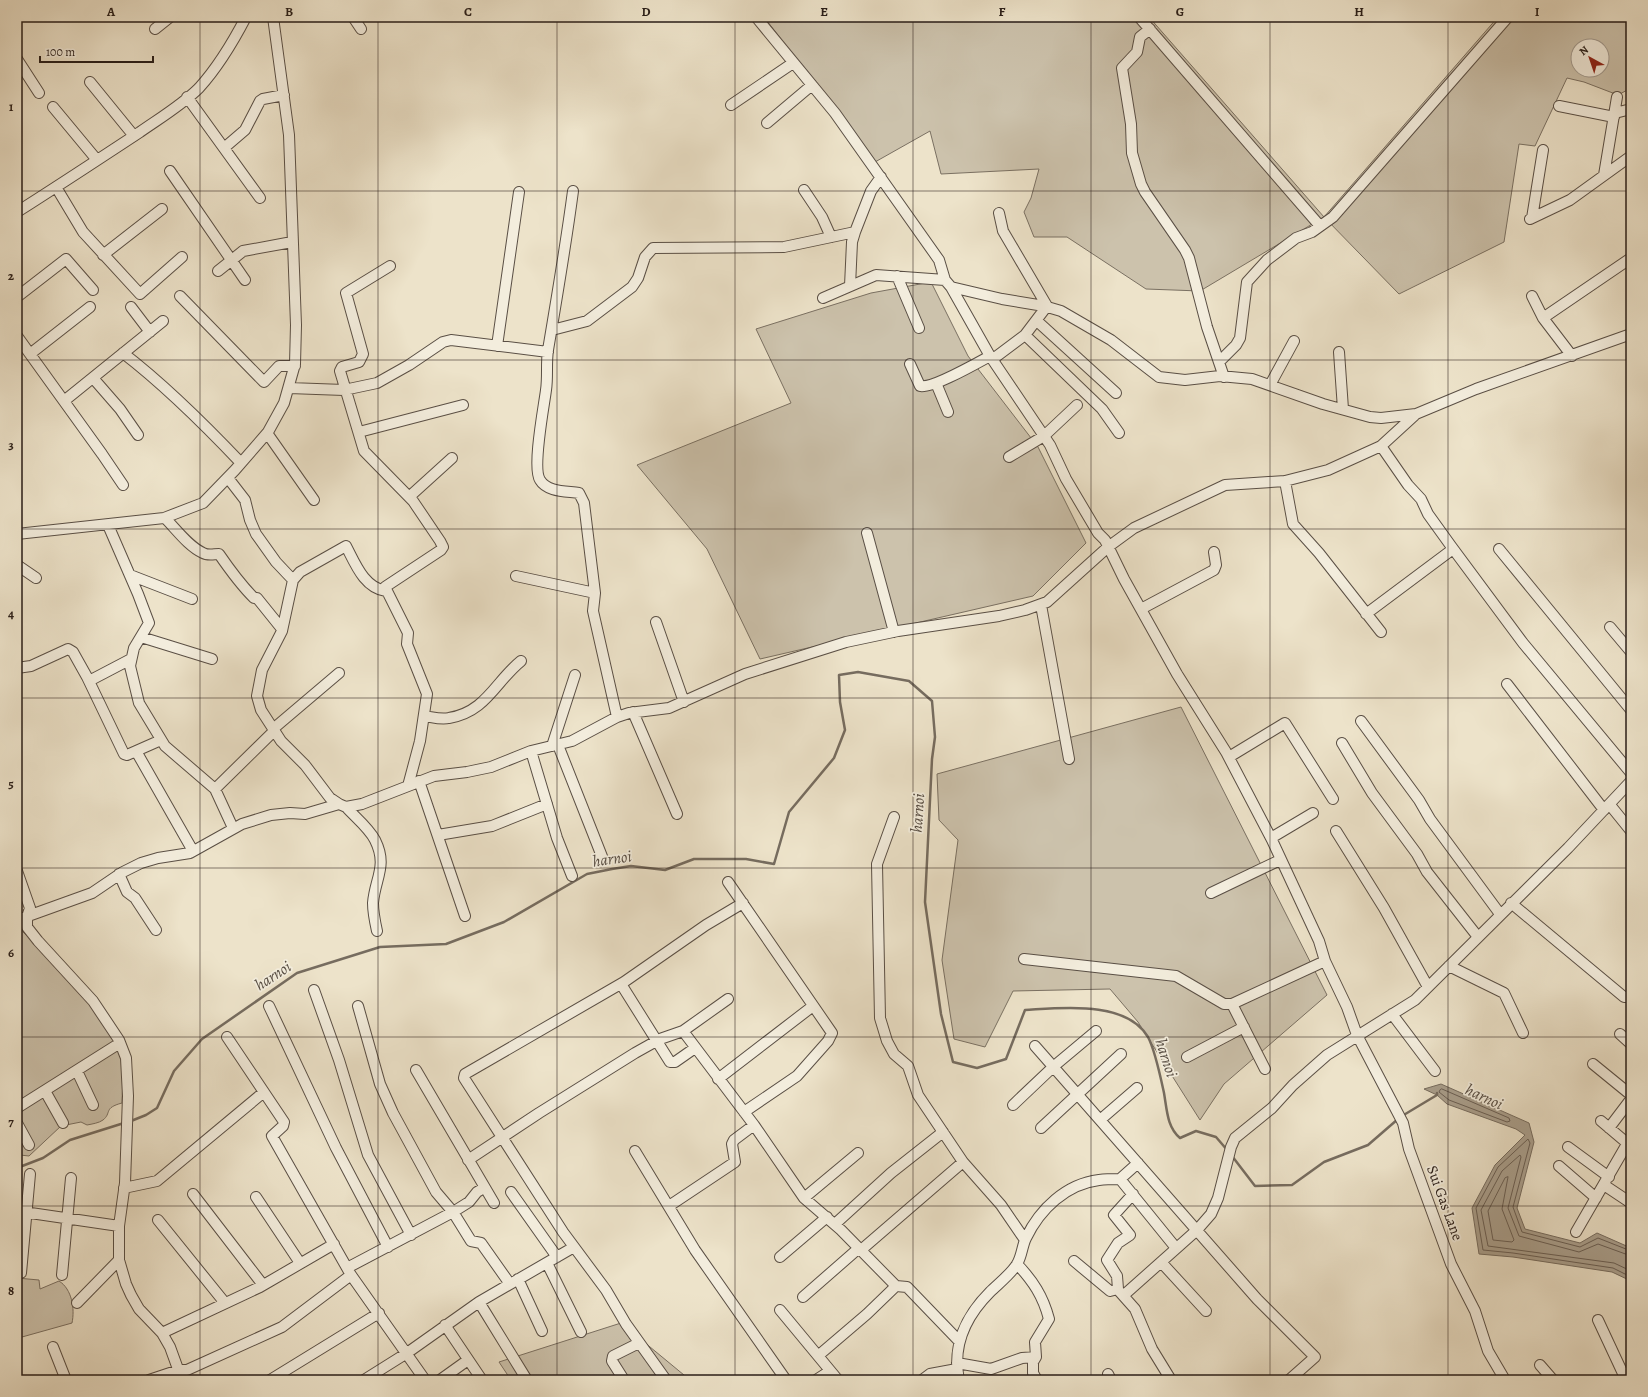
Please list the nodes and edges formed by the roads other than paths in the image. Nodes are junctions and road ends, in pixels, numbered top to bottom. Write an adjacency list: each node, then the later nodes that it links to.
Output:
1 (170, 17): 8 (street)
2 (246, 17): 18 (street)
3 (273, 17): 16 (street)
4 (354, 17): 9 (street)
5 (756, 17): 12 (street, Sui Gas Lane)
6 (1139, 17): 10 (street)
7 (1508, 17): 41 (street)
8 (155, 29)
9 (361, 29)
10 (1150, 29): 41 (street); 81 (street)
11 (17, 59): 15 (street)
12 (793, 62): 14 (street, Sui Gas Lane); 19 (street)
13 (90, 82): 25 (street)
14 (812, 85): 24 (street); 32 (street, Sui Gas Lane)
15 (39, 93)
16 (284, 95): 26 (street); 44 (street)
17 (1617, 97): 23 (street)
18 (188, 98): 25 (street); 26 (street)
19 (731, 105)
20 (1559, 106): 23 (street)
21 (53, 107): 29 (street)
22 (1631, 110): 23 (street)
23 (1614, 115): 31 (street)
24 (767, 123)
25 (134, 136): 29 (street)
26 (224, 148): 37 (street)
27 (1543, 150): 31 (street)
28 (1631, 156): 31 (street)
29 (97, 160): 33 (street)
30 (170, 171): 48 (street)
31 (1604, 175)
32 (881, 177): 42 (street); 53 (street, Sui Gas Lane)
33 (56, 187): 39 (street); 45 (street)
34 (804, 190): 43 (street)
35 (573, 191): 67 (street)
36 (519, 192): 73 (street)
37 (260, 198)
38 (162, 209): 45 (street)
39 (17, 212)
40 (999, 213): 60 (street)
41 (1320, 226): 81 (street)
42 (855, 232): 43 (street); 54 (street)
43 (831, 237): 67 (street)
44 (292, 242): 48 (street); 83 (street)
45 (103, 255): 46 (street)
46 (182, 257)
47 (1631, 258): 63 (street)
48 (231, 260): 50 (street); 52 (street)
49 (390, 266): 89 (street)
50 (218, 271)
51 (897, 276): 53 (street); 54 (street); 66 (street)
52 (245, 280)
53 (948, 284): 60 (street); 80 (street, Sui Gas Lane)
54 (850, 286): 59 (street)
55 (93, 290): 56 (street)
56 (17, 296)
57 (180, 296): 83 (street)
58 (1532, 296): 63 (street)
59 (823, 298)
60 (1047, 306): 65 (street); 84 (street)
61 (90, 307): 78 (street)
62 (131, 307): 68 (street)
63 (1543, 318): 79 (street)
64 (163, 321): 68 (street)
65 (1037, 321): 69 (street); 90 (street)
66 (919, 328)
67 (552, 330): 75 (street)
68 (150, 332): 77 (street)
69 (1025, 335): 80 (street); 99 (street)
70 (1629, 335): 74 (street); 79 (street)
71 (17, 336): 78 (street)
72 (1294, 341): 87 (street)
73 (497, 346): 75 (street); 89 (street)
74 (1631, 346)
75 (548, 352): 125 (street)
76 (1339, 352): 94 (street)
77 (123, 353): 85 (street); 105 (street)
78 (30, 354): 91 (street)
79 (1572, 356): 96 (street)
80 (991, 357): 86 (street); 101 (street, Sui Gas Lane)
81 (1220, 361): 84 (street)
82 (910, 364): 86 (street)
83 (295, 366): 88 (street)
84 (1224, 377): 87 (street)
85 (93, 378): 91 (street); 100 (street)
86 (936, 383): 95 (street)
87 (1270, 385): 94 (street)
88 (289, 388): 89 (street); 98 (street)
89 (344, 390): 97 (street)
90 (1116, 394)
91 (64, 401): 108 (street)
92 (463, 405): 97 (street)
93 (1077, 405): 101 (street)
94 (1343, 410): 96 (street)
95 (948, 412)
96 (1416, 414): 102 (street)
97 (359, 432): 109 (street)
98 (267, 433): 105 (street); 110 (street)
99 (1119, 433)
100 (138, 435)
101 (1044, 436): 103 (street); 115 (street, Sui Gas Lane)
102 (1380, 446): 107 (street); 116 (street)
103 (1009, 457)
104 (452, 458): 109 (street)
105 (241, 463): 106 (street)
106 (228, 478): 111 (street); 123 (street)
107 (1284, 481): 115 (street); 129 (street)
108 (123, 485)
109 (409, 497): 124 (street)
110 (314, 500)
111 (165, 518): 112 (street); 132 (street)
112 (108, 525): 114 (street); 120 (street)
113 (867, 533): 133 (street)
114 (17, 534)
115 (1108, 547): 127 (street); 128 (street, Sui Gas Lane)
116 (1453, 549): 129 (street); 159 (street)
117 (1499, 549): 146 (street)
118 (1214, 552): 128 (street)
119 (17, 565): 122 (street)
120 (130, 575): 126 (street); 135 (street)
121 (516, 576): 125 (street)
122 (36, 578)
123 (293, 580): 124 (street); 132 (street)
124 (386, 591): 148 (street)
125 (596, 593): 149 (street)
126 (192, 600)
127 (1041, 605): 133 (street); 158 (street)
128 (1141, 609): 157 (street, Sui Gas Lane)
129 (1366, 614): 134 (street)
130 (656, 622): 145 (street)
131 (1610, 627): 136 (street)
132 (282, 629): 151 (street)
133 (894, 632): 145 (street)
134 (1381, 632)
135 (141, 636): 137 (street); 138 (street)
136 (1631, 652)
137 (131, 659): 143 (street); 152 (street)
138 (212, 659)
139 (521, 661): 148 (street)
140 (17, 668): 143 (street)
141 (339, 673): 151 (street)
142 (575, 675): 154 (street)
143 (89, 681): 155 (street)
144 (1507, 684): 167 (street)
145 (684, 702): 147 (street)
146 (1631, 710)
147 (633, 712): 149 (street); 169 (street)
148 (424, 716): 162 (street)
149 (617, 717): 154 (street)
150 (1361, 721): 186 (street)
151 (274, 730): 163 (street); 166 (street)
152 (161, 740): 155 (street); 163 (street)
153 (1342, 743): 191 (street)
154 (555, 746): 156 (street); 177 (street)
155 (136, 751): 176 (street)
156 (531, 751): 160 (street); 165 (street)
157 (1229, 757): 164 (street); 175 (street, Sui Gas Lane)
158 (1069, 759)
159 (1631, 773)
160 (419, 781): 162 (street); 174 (street)
161 (1631, 781): 167 (street)
162 (408, 786): 166 (street)
163 (215, 789): 171 (street)
164 (1333, 799)
165 (547, 804): 174 (street); 181 (street)
166 (342, 806): 171 (street); 190 (street)
167 (1607, 808): 173 (street); 185 (street)
168 (1313, 813): 175 (street)
169 (677, 814)
170 (894, 817): 243 (street)
171 (233, 828): 176 (street)
172 (1336, 831): 196 (street)
173 (1631, 831)
174 (438, 835): 187 (street)
175 (1271, 838): 178 (street, Sui Gas Lane)
176 (193, 851): 180 (street)
177 (603, 859)
178 (1280, 860): 183 (street); 193 (street, Sui Gas Lane)
179 (17, 871): 188 (street)
180 (119, 874): 188 (street); 189 (street)
181 (572, 876)
182 (728, 882): 184 (street)
183 (1211, 893)
184 (743, 903): 195 (street); 203 (street)
185 (1511, 903): 186 (street); 198 (street)
186 (1500, 914): 191 (street)
187 (465, 916)
188 (22, 918): 213 (street)
189 (156, 930)
190 (376, 931)
191 (1478, 937): 194 (street)
192 (1024, 960): 200 (street)
193 (1325, 961): 200 (street); 210 (street, Sui Gas Lane)
194 (1449, 966): 196 (street); 208 (street)
195 (621, 984): 212 (street); 244 (street)
196 (1428, 987): 204 (street)
197 (314, 990): 278 (street)
198 (1631, 997)
199 (728, 999): 206 (street)
200 (1232, 1004): 205 (street)
201 (269, 1006): 281 (street)
202 (358, 1006): 270 (street)
203 (813, 1006): 225 (street); 235 (street)
204 (1392, 1014): 210 (street); 224 (street)
205 (1244, 1027): 218 (street); 221 (street)
206 (683, 1031): 212 (street); 216 (street)
207 (1096, 1031): 220 (street)
208 (1523, 1033)
209 (1620, 1034): 214 (street)
210 (1358, 1035): 276 (street); 341 (street, Sui Gas Lane)
211 (227, 1037): 228 (street)
212 (656, 1041): 216 (street); 244 (street)
213 (120, 1043): 223 (street); 258 (street)
214 (1631, 1044)
215 (1035, 1046): 220 (street)
216 (695, 1048): 225 (street)
217 (1121, 1054): 229 (street)
218 (1187, 1057)
219 (1593, 1064): 230 (street)
220 (1053, 1067): 229 (street); 233 (street)
221 (1265, 1069)
222 (416, 1070): 250 (street)
223 (76, 1071): 227 (street); 232 (street)
224 (1435, 1071)
225 (718, 1079): 235 (street)
226 (1137, 1088): 236 (street)
227 (45, 1091): 234 (street); 239 (street)
228 (264, 1092): 258 (street); 280 (street)
229 (1077, 1094): 236 (street); 241 (street)
230 (1631, 1095)
231 (1631, 1099): 242 (street)
232 (93, 1105)
233 (1013, 1105)
234 (17, 1108)
235 (744, 1112): 240 (street)
236 (1100, 1120): 252 (street)
237 (1601, 1121): 242 (street)
238 (17, 1123): 246 (street)
239 (63, 1123)
240 (754, 1125): 264 (street); 268 (street)
241 (1041, 1128)
242 (1609, 1128): 245 (street)
243 (943, 1132): 251 (street); 274 (street)
244 (502, 1137): 250 (street); 282 (street)
245 (1629, 1140): 257 (street)
246 (29, 1145)
247 (1568, 1146): 257 (street)
248 (636, 1151): 268 (street)
249 (858, 1153): 264 (street)
250 (468, 1160): 259 (street)
251 (963, 1162): 279 (street); 284 (street)
252 (1138, 1163): 256 (street); 276 (street)
253 (1559, 1166): 265 (street)
254 (30, 1174): 269 (street)
255 (71, 1178): 271 (street)
256 (1120, 1179): 262 (street); 279 (street)
257 (1606, 1181): 265 (street); 267 (street)
258 (124, 1186): 275 (street)
259 (484, 1188): 266 (street); 270 (street)
260 (511, 1192): 285 (street)
261 (193, 1194): 297 (street)
262 (1133, 1194): 283 (street); 299 (street)
263 (256, 1197): 290 (street)
264 (804, 1198): 272 (street)
265 (1596, 1198): 277 (street)
266 (494, 1203)
267 (1631, 1203)
268 (669, 1206): 333 (street)
269 (22, 1211): 271 (street); 294 (street)
270 (452, 1212): 278 (street); 296 (street)
271 (67, 1217): 275 (street); 295 (street)
272 (827, 1217): 274 (street); 286 (street)
273 (158, 1220): 303 (street)
274 (835, 1224): 284 (street)
275 (119, 1226): 287 (street)
276 (1197, 1230): 283 (street); 340 (street)
277 (1576, 1232)
278 (411, 1235): 281 (street)
279 (1025, 1240): 292 (street)
280 (334, 1244): 290 (street); 293 (street)
281 (388, 1247): 293 (street)
282 (574, 1247): 285 (street); 313 (street)
283 (1176, 1248): 289 (street)
284 (860, 1249): 298 (street); 300 (street)
285 (556, 1257): 291 (street)
286 (780, 1257)
287 (119, 1260): 302 (street); 311 (street)
288 (1074, 1261): 299 (street)
289 (1161, 1262): 299 (street); 305 (street)
290 (300, 1263): 297 (street)
291 (547, 1263): 296 (street); 310 (street)
292 (1017, 1264): 312 (street); 317 (street)
293 (349, 1271): 306 (street); 322 (street)
294 (21, 1273)
295 (62, 1275)
296 (514, 1282): 301 (street); 309 (street)
297 (263, 1285): 303 (street)
298 (896, 1286): 312 (street); 316 (street)
299 (1121, 1292): 339 (street)
300 (803, 1297)
301 (479, 1302): 308 (street); 330 (street)
302 (77, 1303)
303 (225, 1303): 311 (street)
304 (780, 1310): 316 (street)
305 (1206, 1310)
306 (379, 1313): 315 (street); 325 (street)
307 (1598, 1320): 343 (street)
308 (445, 1326): 315 (street); 318 (street)
309 (542, 1331)
310 (581, 1332)
311 (162, 1333): 322 (street)
312 (959, 1340): 320 (street)
313 (639, 1343): 331 (street); 332 (street)
314 (53, 1347): 323 (street)
315 (407, 1353): 326 (street); 327 (street)
316 (819, 1355): 321 (street)
317 (1036, 1357): 320 (street); 338 (street)
318 (468, 1360): 328 (street); 329 (street)
319 (1540, 1365): 342 (street)
320 (957, 1366): 336 (street); 337 (street)
321 (830, 1371): 334 (street); 335 (street)
322 (181, 1375): 324 (street)
323 (66, 1380)
324 (149, 1380)
325 (270, 1380)
326 (364, 1380)
327 (425, 1380)
328 (440, 1380)
329 (482, 1380)
330 (527, 1380)
331 (624, 1380)
332 (666, 1380)
333 (786, 1380)
334 (816, 1380)
335 (838, 1380)
336 (922, 1380)
337 (959, 1380)
338 (1037, 1380)
339 (1172, 1380)
340 (1289, 1380)
341 (1506, 1380)
342 (1553, 1380)
343 (1626, 1380)

